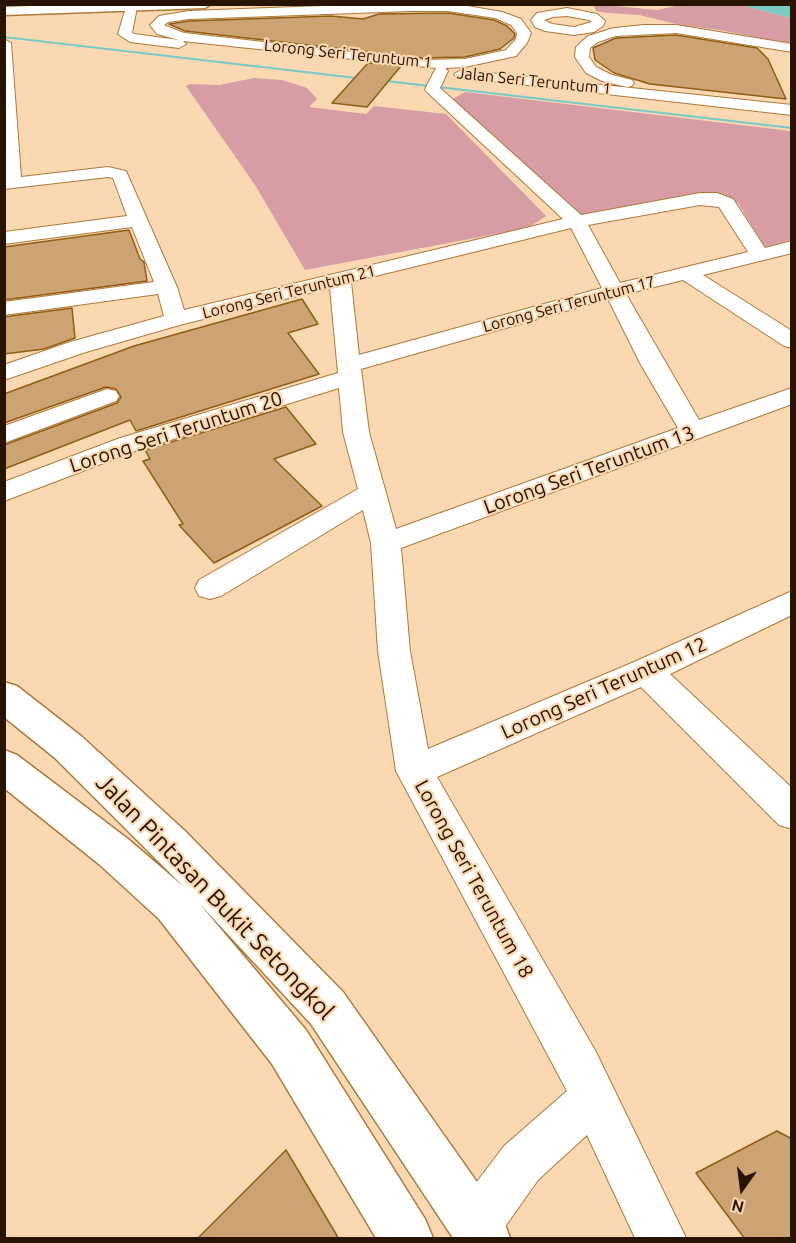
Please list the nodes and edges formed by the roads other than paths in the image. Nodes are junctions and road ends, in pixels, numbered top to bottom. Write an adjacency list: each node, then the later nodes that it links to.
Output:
1 (205, 4): 2 (main road)
2 (131, 7): 3 (main road); 4 (street)
3 (6, 11)
4 (141, 25): 8 (street, Lorong Seri Teruntum 1); 8 (street, Lorong Seri Teruntum 1); 10 (street, Jalan Seri Teruntum 1)
5 (574, 31): 5 (street); 9 (street)
6 (5, 43): 11 (street)
7 (792, 48): 9 (street)
8 (511, 53): 12 (street)
9 (573, 53): 13 (street)
10 (441, 71): 12 (street, Jalan Seri Teruntum 1); 18 (street)
11 (5, 76): 15 (street)
12 (510, 79): 14 (street, Jalan Seri Teruntum 1)
13 (792, 103)
14 (792, 110)
15 (7, 125): 16 (street)
16 (9, 184): 17 (street)
17 (138, 220): 19 (street); 24 (street)
18 (577, 221): 21 (street, Lorong Seri Teruntum 21); 23 (street, Lorong Seri Teruntum 21); 25 (street)
19 (4, 238)
20 (792, 247): 21 (street, Lorong Seri Teruntum 17)
21 (759, 254): 22 (street, Lorong Seri Teruntum 17)
22 (686, 273): 25 (street, Lorong Seri Teruntum 17); 28 (street)
23 (340, 279): 27 (street, Lorong Seri Teruntum 21); 29 (street, Lorong Seri Teruntum 18)
24 (166, 287): 26 (street); 27 (street)
25 (614, 291): 29 (street, Lorong Seri Teruntum 17); 33 (street)
26 (4, 309)
27 (176, 319): 30 (street, Lorong Seri Teruntum 21)
28 (792, 341)
29 (349, 371): 35 (street, Lorong Seri Teruntum 20); 36 (street, Lorong Seri Teruntum 18)
30 (4, 373)
31 (792, 395): 33 (street, Lorong Seri Teruntum 13)
32 (107, 396): 34 (street)
33 (693, 432): 37 (street, Lorong Seri Teruntum 13)
34 (4, 435)
35 (4, 492)
36 (372, 493): 37 (street, Lorong Seri Teruntum 18); 38 (street)
37 (386, 543): 43 (street, Lorong Seri Teruntum 18)
38 (210, 588)
39 (792, 602): 40 (street, Lorong Seri Teruntum 12)
40 (646, 671): 43 (street, Lorong Seri Teruntum 12); 44 (street)
41 (4, 696): 46 (main road, Jalan Pintasan Bukit Setongkol)
42 (4, 766): 47 (main road, Jalan Pintasan Bukit Setongkol)
43 (414, 771): 45 (street, Lorong Seri Teruntum 18)
44 (792, 813)
45 (594, 1098): 46 (street); 48 (street, Lorong Seri Teruntum 18)
46 (480, 1232)
47 (406, 1239)
48 (662, 1239)

